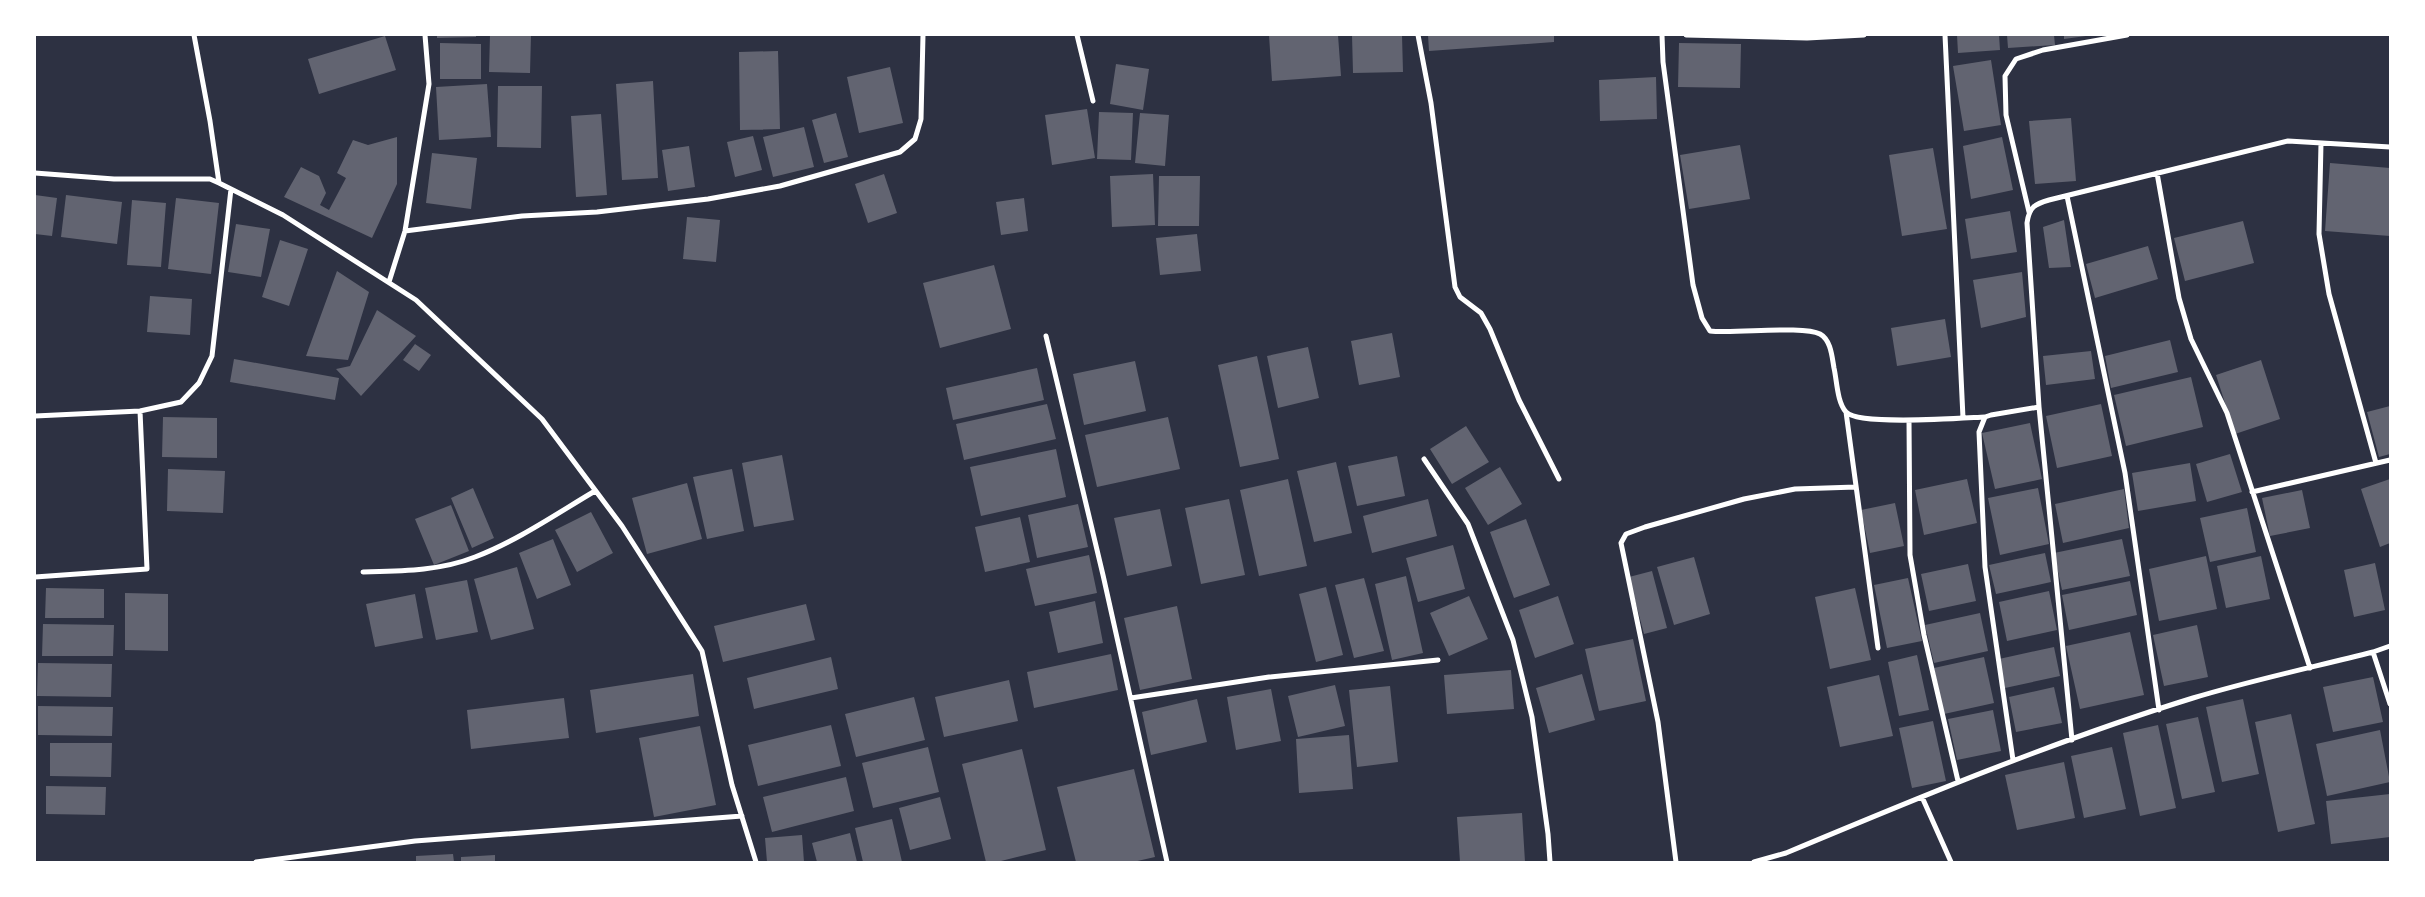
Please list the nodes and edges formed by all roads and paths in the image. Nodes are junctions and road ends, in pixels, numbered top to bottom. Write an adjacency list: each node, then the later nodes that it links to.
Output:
1 (194, 35): 16 (street)
2 (425, 35): 20 (street)
3 (923, 35): 20 (street)
4 (1077, 35): 11 (street)
5 (1418, 35): 33 (street)
6 (1662, 35): 25 (street)
7 (1686, 35): 8 (street)
8 (1864, 35)
9 (1945, 35): 28 (street)
10 (2127, 35): 19 (street)
11 (1093, 101)
12 (2321, 143): 13 (street); 15 (street); 32 (street)
13 (2390, 147)
14 (35, 173): 16 (street)
15 (2157, 173): 18 (street); 36 (street)
16 (219, 184): 17 (street)
17 (231, 190): 21 (street); 24 (street)
18 (2067, 196): 19 (street); 46 (street)
19 (2028, 212): 23 (street)
20 (405, 231): 21 (street)
21 (389, 282): 35 (street)
22 (1046, 336): 44 (street)
23 (2039, 407): 27 (street); 47 (street)
24 (140, 411): 26 (street); 38 (street)
25 (1846, 412): 29 (street); 34 (street)
26 (35, 416)
27 (1986, 417): 28 (street); 48 (street)
28 (1963, 418): 29 (street)
29 (1909, 420): 49 (street)
30 (1424, 459): 55 (street)
31 (2390, 460): 32 (street)
32 (2376, 463): 36 (street)
33 (1560, 479)
34 (1856, 486): 40 (street); 56 (street)
35 (595, 491): 37 (street); 51 (street)
36 (2252, 492): 43 (street)
37 (363, 572)
38 (35, 576)
39 (2390, 646): 41 (street)
40 (1878, 648)
41 (2373, 652): 43 (street); 45 (street)
42 (1438, 660): 44 (street)
43 (2310, 668): 46 (street)
44 (1131, 698): 54 (street)
45 (2390, 704)
46 (2159, 710): 47 (street)
47 (2072, 740): 48 (street)
48 (2013, 760): 49 (street)
49 (1958, 781): 50 (street)
50 (1922, 797): 57 (street); 58 (street)
51 (742, 816): 52 (street); 53 (street)
52 (256, 862)
53 (756, 862)
54 (1167, 862)
55 (1550, 862)
56 (1676, 862)
57 (1754, 862)
58 (1951, 862)

